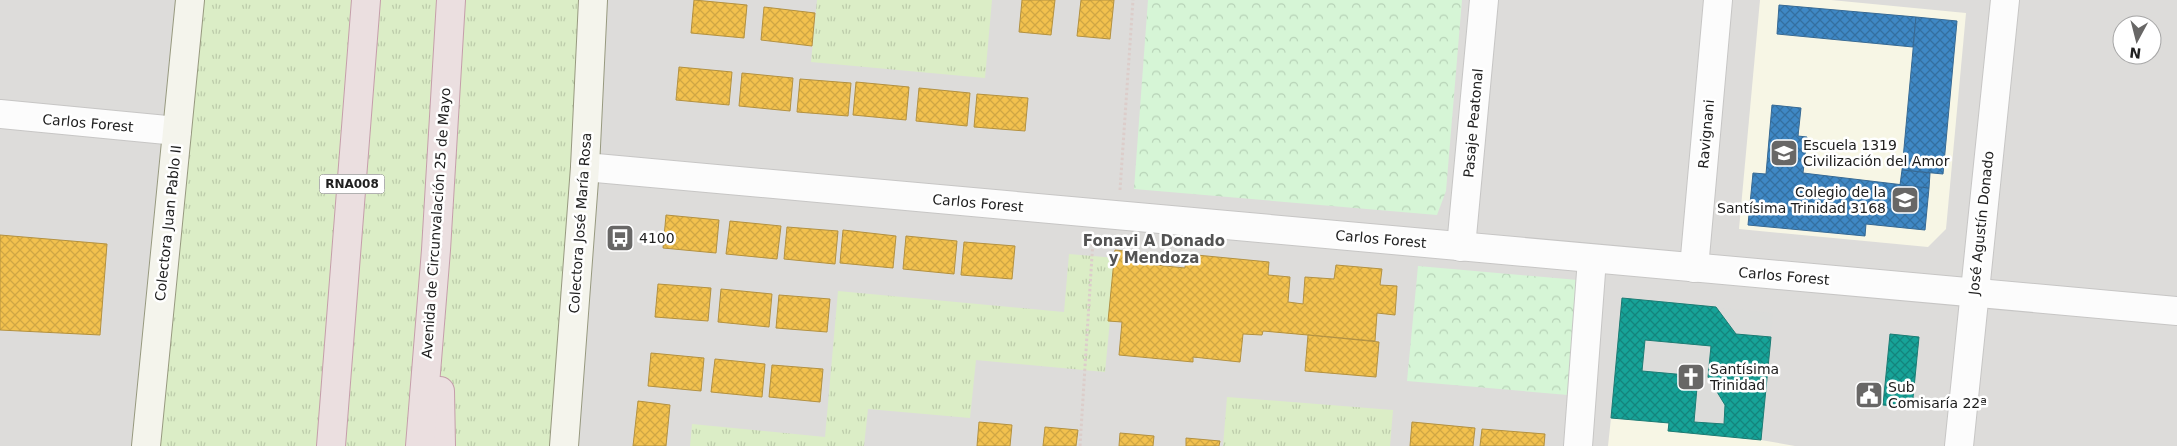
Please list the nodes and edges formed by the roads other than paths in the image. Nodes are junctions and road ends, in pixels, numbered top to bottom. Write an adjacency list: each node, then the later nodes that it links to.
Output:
1 (190, 0): 9 (main road, Colectora Juan Pablo II)
2 (366, 0): 17 (highway, RNA008)
3 (451, 0): 12 (highway, Avenida de Circunvalación 25 de Mayo)
4 (593, 0): 10 (main road, Colectora José María Rosa)
5 (1484, 0): 11 (street, Pasaje Peatonal)
6 (1718, 0): 14 (street, Ravignani)
7 (2005, 0): 15 (street, José Agustín Donado)
8 (0, 114): 9 (street, Carlos Forest)
9 (177, 131): 18 (main road, Colectora Juan Pablo II)
10 (585, 167): 11 (street, Carlos Forest); 23 (main road, Colectora José María Rosa)
11 (1461, 247): 13 (street, Carlos Forest)
12 (436, 250): 21 (highway, Avenida de Circunvalación 25 de Mayo); 22 (highway)
13 (1592, 258): 14 (street, Carlos Forest); 24 (street)
14 (1694, 268): 15 (street, Carlos Forest)
15 (1974, 292): 16 (street, Carlos Forest); 25 (street, José Agustín Donado)
16 (2177, 311)
17 (337, 368): 19 (highway); 20 (highway, RNA008)
18 (146, 446)
19 (321, 446)
20 (331, 446)
21 (420, 446)
22 (441, 446)
23 (564, 446)
24 (1578, 446)
25 (1959, 446)

